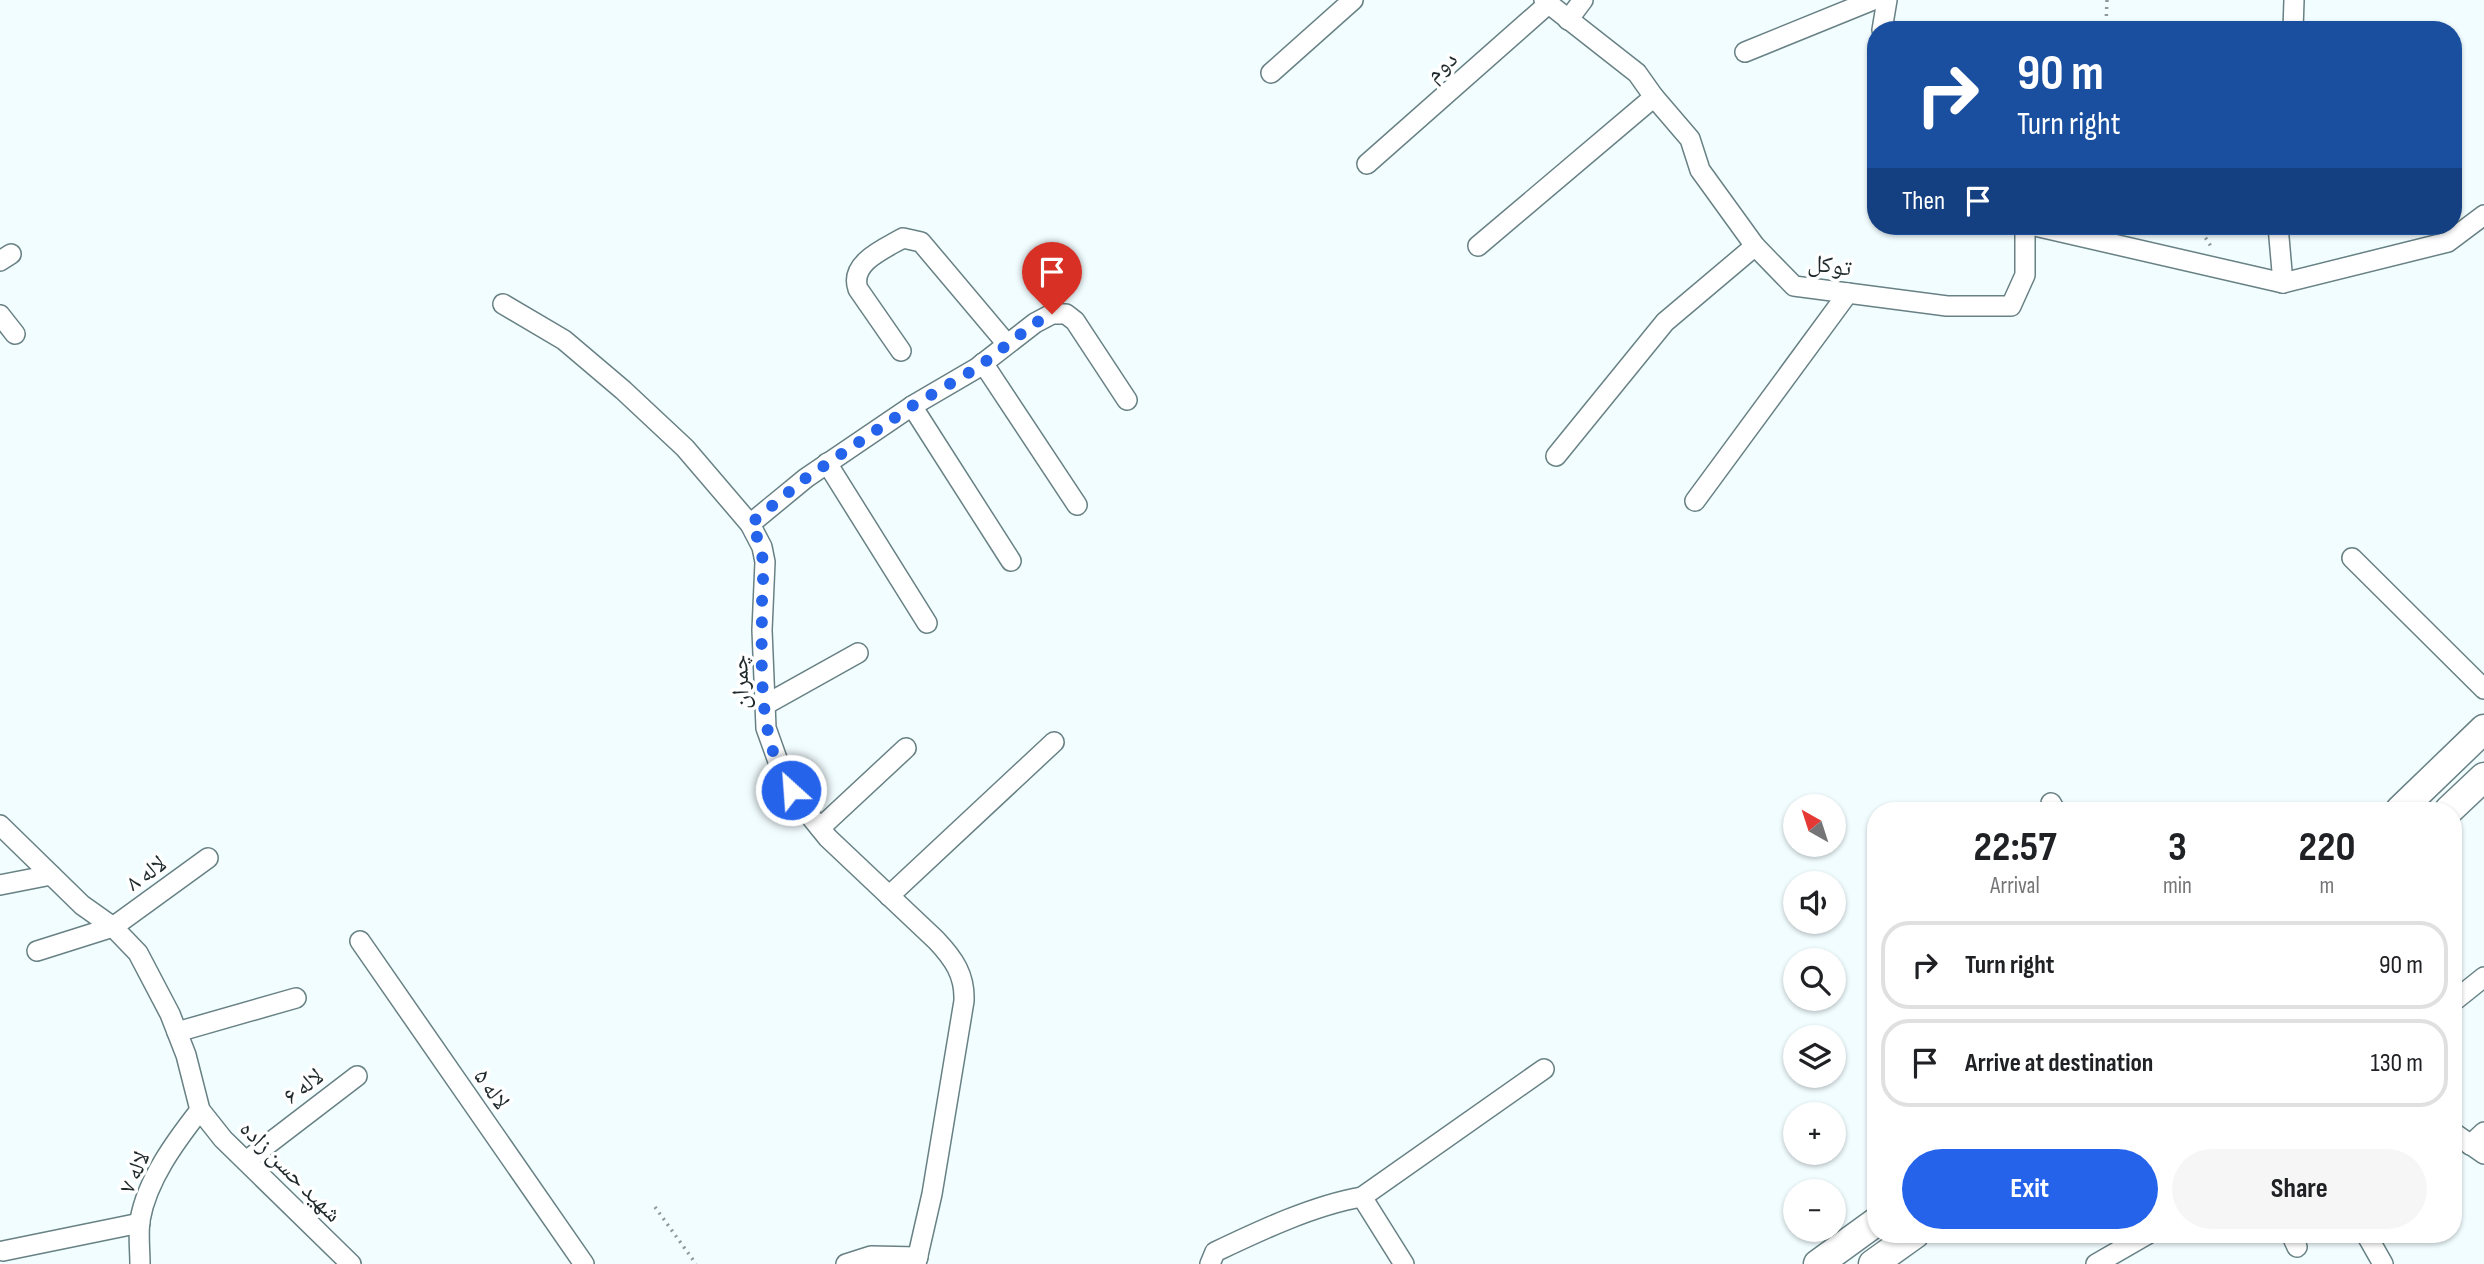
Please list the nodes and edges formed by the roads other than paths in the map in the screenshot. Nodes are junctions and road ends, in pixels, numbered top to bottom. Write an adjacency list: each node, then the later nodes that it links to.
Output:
1 (1353, 0): 11 (street)
2 (1583, 0): 7 (street)
3 (1887, 0): 8 (street)
4 (2294, 0): 9 (street)
5 (1546, 2): 7 (street, توکل); 13 (street, دوم)
6 (1864, 2): 10 (street)
7 (1567, 20): 12 (street, توکل)
8 (1883, 21)
9 (2293, 21)
10 (1745, 52)
11 (1271, 73)
12 (1654, 97): 20 (street); 21 (street, توکل)
13 (1367, 164)
14 (2484, 215): 15 (street)
15 (2462, 232)
16 (2025, 235): 23 (street, توکل)
17 (2074, 235): 22 (street)
18 (2279, 235): 22 (street)
19 (2457, 235): 22 (street)
20 (1478, 246)
21 (1755, 246): 23 (street, توکل); 32 (street)
22 (2283, 283)
23 (1848, 293): 34 (street)
24 (503, 304): 36 (street, چمران)
25 (0, 315): 26 (street)
26 (15, 334)
27 (1007, 344): 28 (street); 29 (street); 30 (street)
28 (901, 351)
29 (983, 363): 31 (street); 35 (street)
30 (1127, 400)
31 (912, 406): 33 (street); 38 (street)
32 (1556, 456)
33 (827, 463): 36 (street); 39 (street)
34 (1695, 501)
35 (1077, 505)
36 (750, 524): 42 (street, چمران)
37 (2352, 558): 41 (street)
38 (1011, 561)
39 (927, 623)
40 (858, 653): 42 (street)
41 (2484, 688)
42 (765, 705): 50 (street, چمران)
43 (2484, 729): 47 (highway)
44 (1054, 742): 54 (street)
45 (906, 748): 50 (street)
46 (2484, 777): 48 (highway)
47 (2408, 802)
48 (2457, 802)
49 (0, 825): 52 (street)
50 (820, 828): 54 (street, چمران)
51 (208, 858): 55 (street, لاله ۸)
52 (51, 875): 53 (street); 55 (street)
53 (0, 885)
54 (889, 895): 75 (street, چمران)
55 (113, 927): 57 (street, لاله ۸); 61 (street)
56 (360, 941): 78 (street, لاله ۵)
57 (37, 951)
58 (2484, 977): 59 (street)
59 (2462, 995)
60 (296, 998): 61 (street)
61 (177, 1032): 64 (street)
62 (1544, 1069): 68 (street)
63 (357, 1076): 67 (street, لاله ۶)
64 (200, 1110): 67 (street, شهید حسن زاده); 69 (street, لاله ۷)
65 (2462, 1137): 66 (street)
66 (2479, 1144)
67 (246, 1161): 77 (street, شهید حسن زاده)
68 (1362, 1197): 80 (street); 81 (street)
69 (140, 1223): 74 (street); 76 (street, لاله ۷)
70 (1867, 1229): 82 (highway)
71 (1902, 1243): 83 (highway)
72 (2132, 1243): 84 (street)
73 (2372, 1243): 85 (street)
74 (3, 1251)
75 (917, 1261): 79 (street)
76 (140, 1264)
77 (351, 1264)
78 (584, 1264)
79 (846, 1264)
80 (1210, 1264)
81 (1404, 1264)
82 (1818, 1264)
83 (1873, 1264)
84 (2096, 1264)
85 (2383, 1264)

